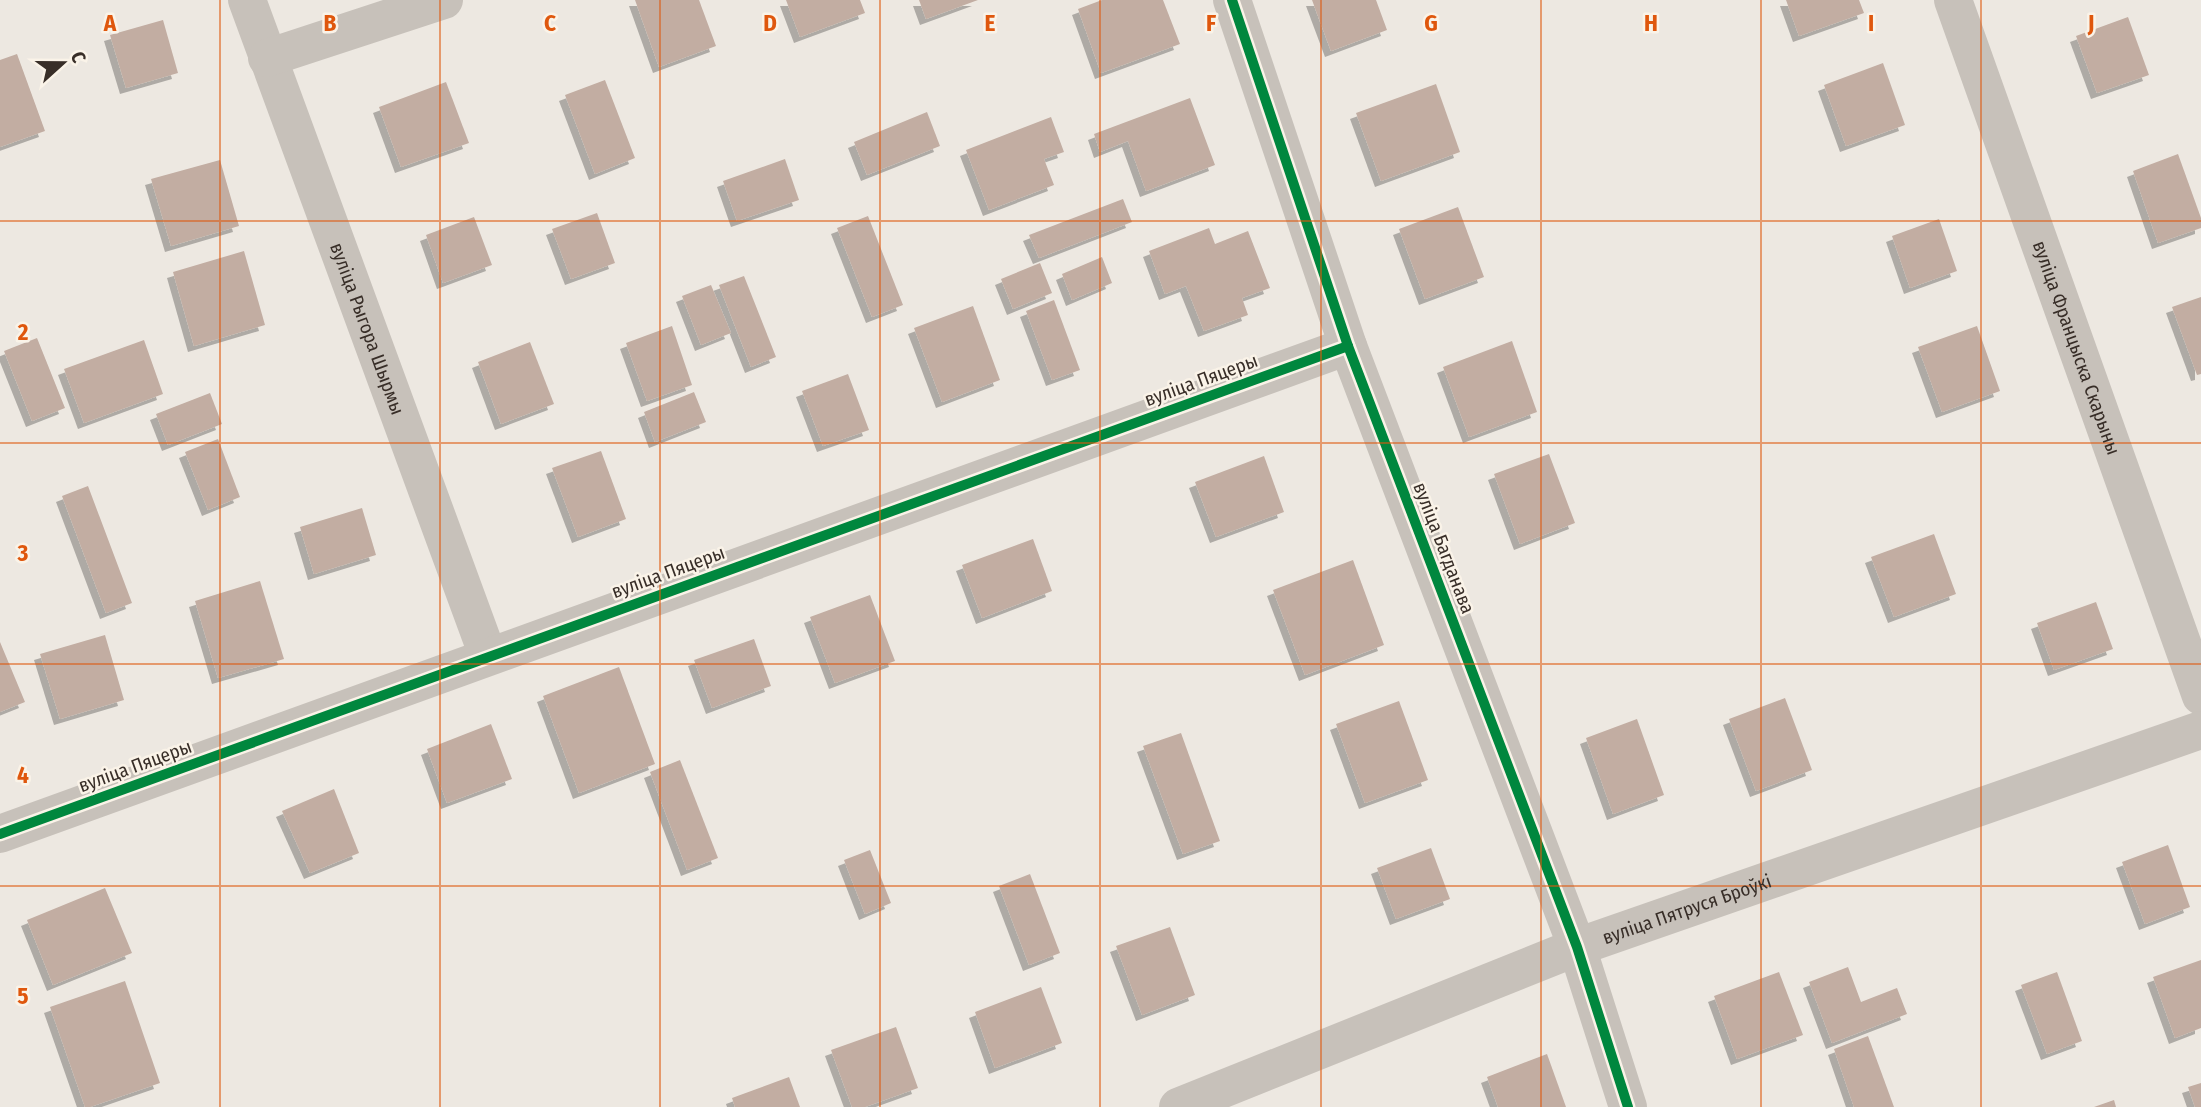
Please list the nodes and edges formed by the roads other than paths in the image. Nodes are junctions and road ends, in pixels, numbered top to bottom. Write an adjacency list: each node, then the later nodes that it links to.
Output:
1 (247, 0): 5 (street, вуліца Рыгора Шырмы)
2 (444, 0): 5 (street)
3 (1232, 0): 6 (street, вуліца Багданава)
4 (1953, 0): 8 (street, вуліца Францыска Скарыны)
5 (267, 58): 7 (street, вуліца Рыгора Шырмы)
6 (1349, 346): 7 (street, вуліца Пяцеры); 11 (street, вуліца Багданава)
7 (488, 656): 10 (street, вуліца Пяцеры)
8 (2201, 696)
9 (2201, 730): 11 (street, вуліца Пятруся Броўкі)
10 (0, 834)
11 (1577, 947): 12 (street, вуліца Пятруся Броўкі); 13 (street, вуліца Багданава)
12 (1178, 1107)
13 (1628, 1107)

